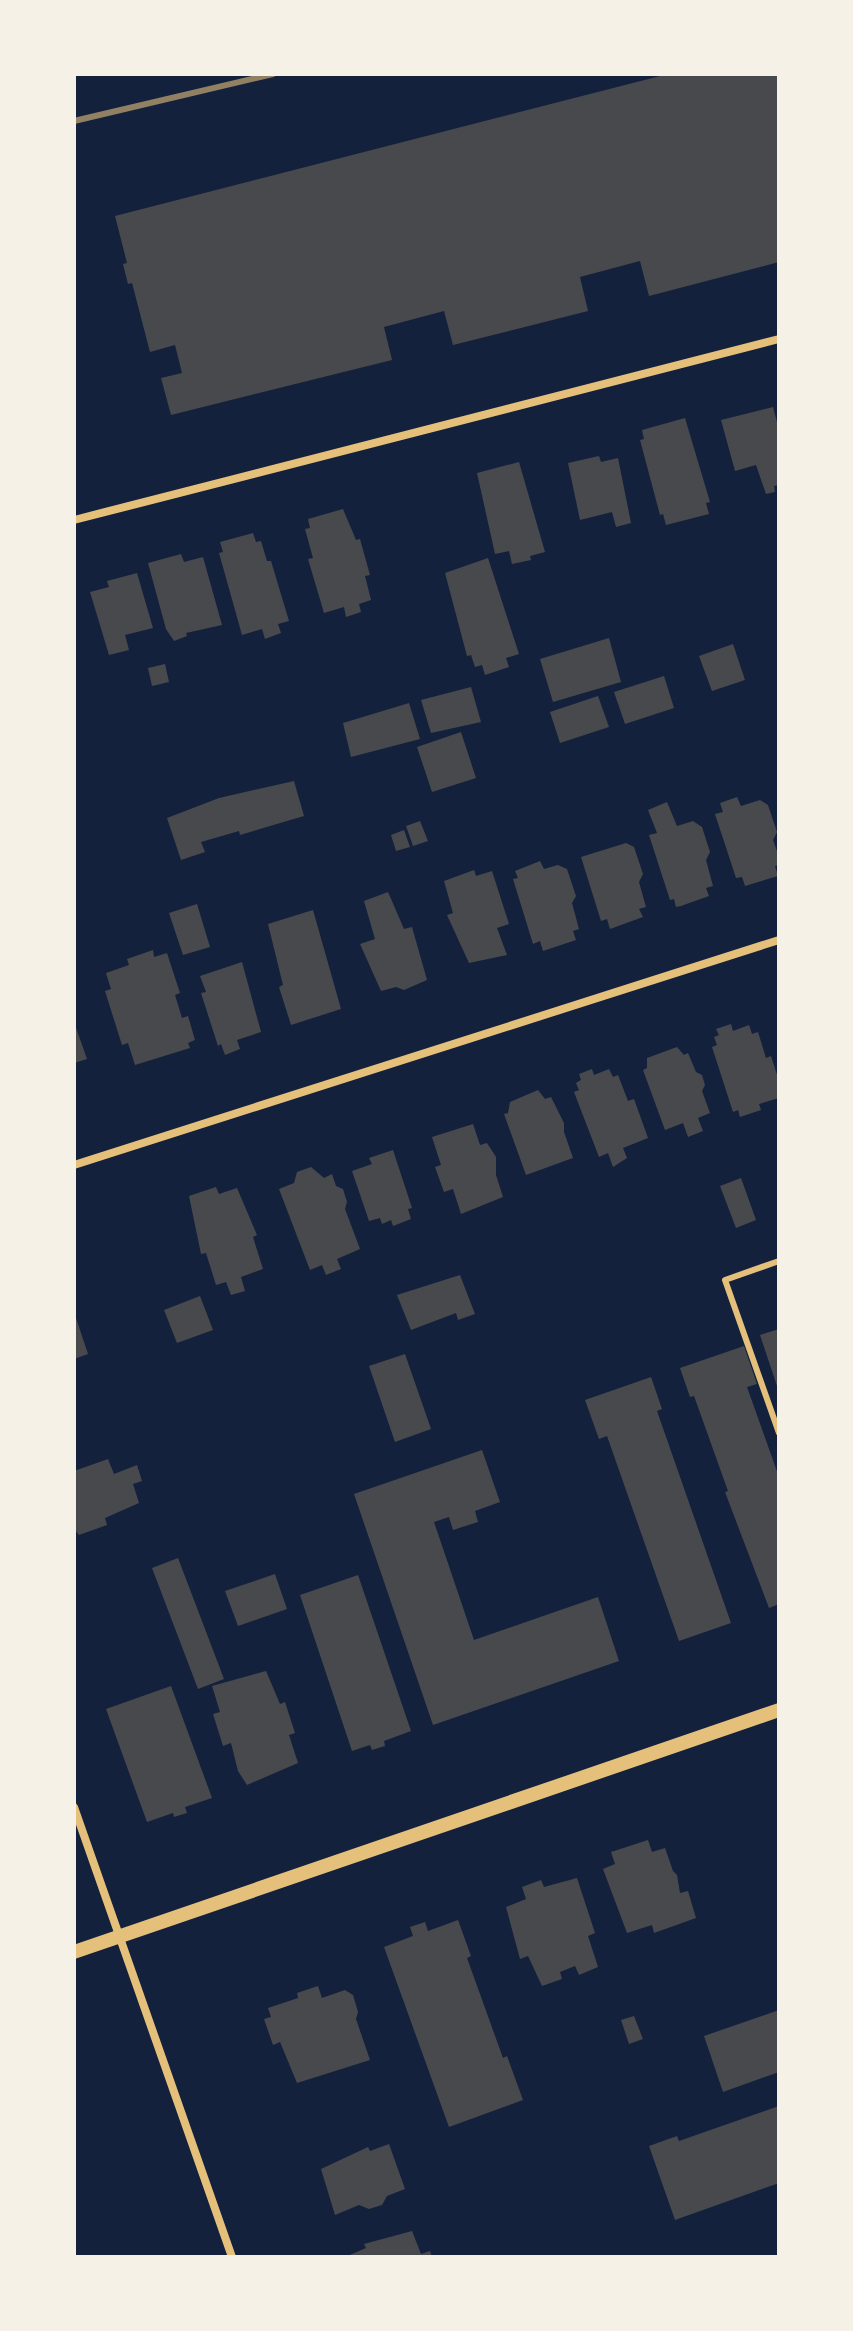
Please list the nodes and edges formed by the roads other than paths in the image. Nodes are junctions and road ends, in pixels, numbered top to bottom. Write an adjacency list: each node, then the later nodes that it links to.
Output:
1 (779, 339): 2 (street)
2 (74, 520)
3 (779, 940): 4 (street)
4 (74, 1165)
5 (779, 1261): 6 (lane)
6 (779, 1433)
7 (779, 1710): 9 (street)
8 (74, 1807): 9 (street)
9 (120, 1936): 10 (street); 11 (street)
10 (74, 1952)
11 (232, 2257)

